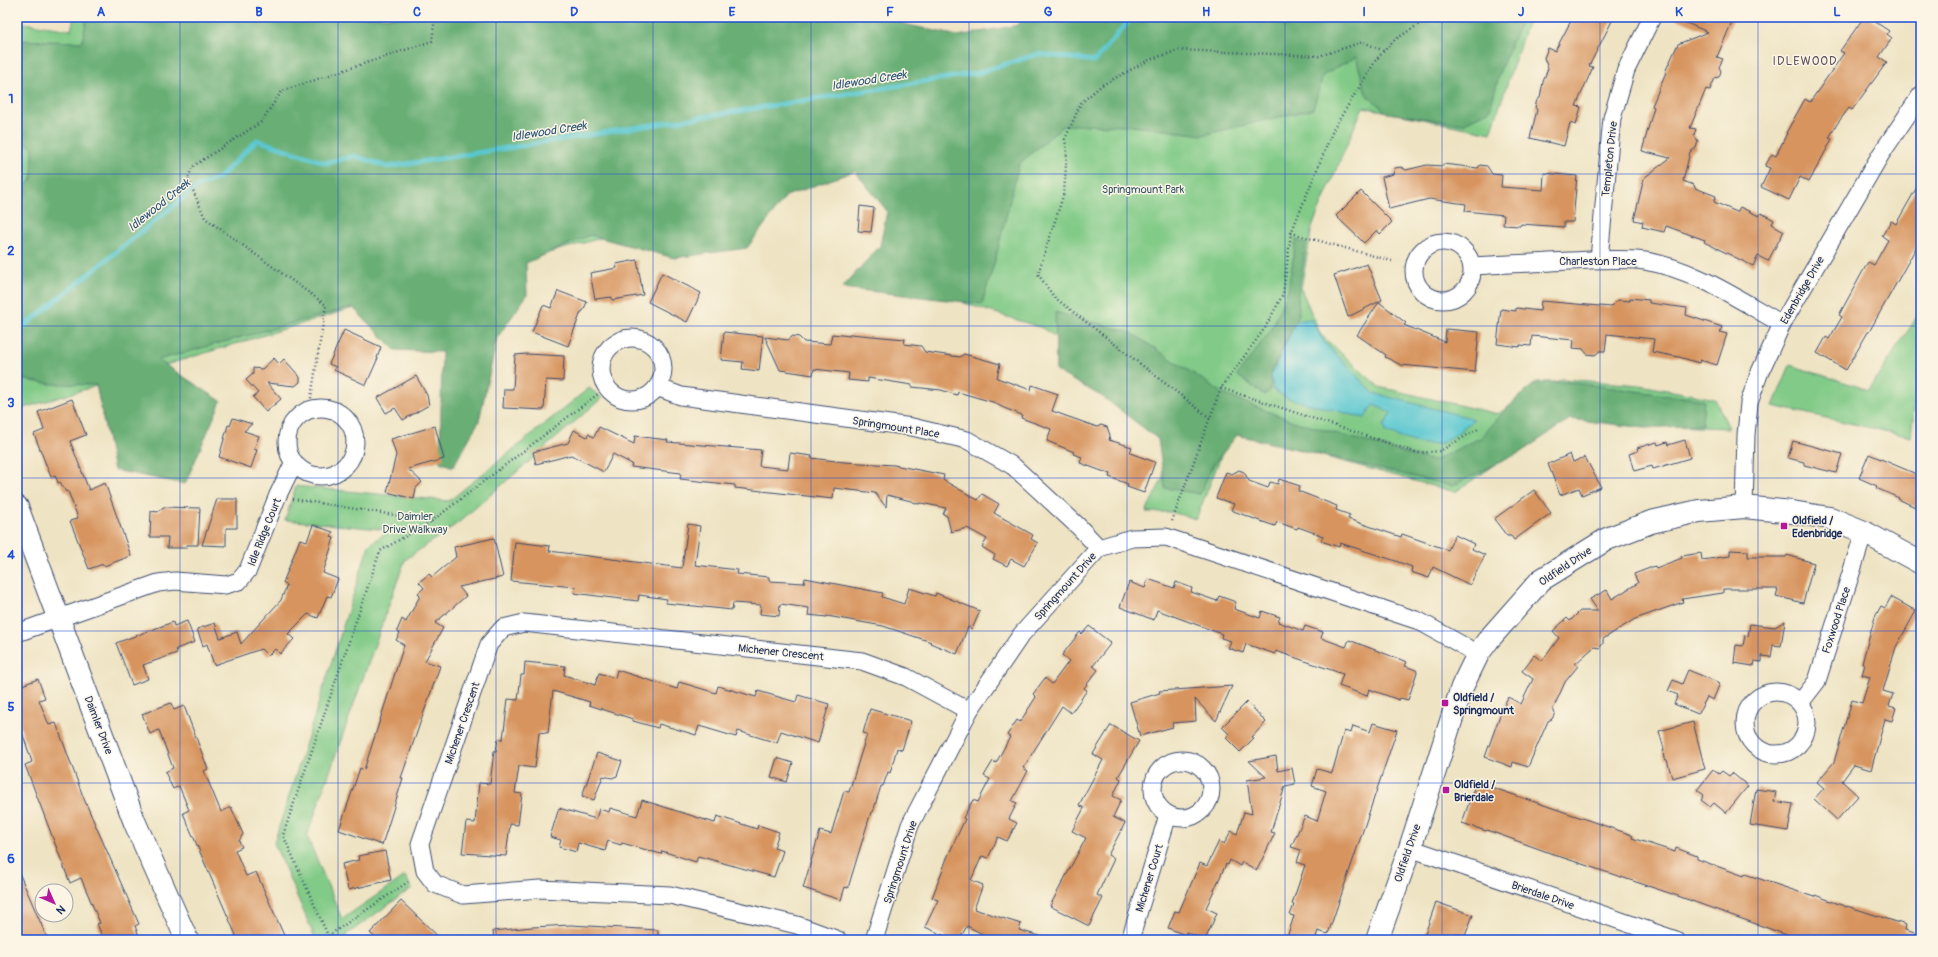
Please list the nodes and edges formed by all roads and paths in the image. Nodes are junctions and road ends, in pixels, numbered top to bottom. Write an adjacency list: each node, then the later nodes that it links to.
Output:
1 (435, 17): 14 (path)
2 (1430, 17): 4 (path)
3 (1652, 17): 7 (street, Templeton Drive)
4 (1384, 51): 6 (path); 15 (path)
5 (1921, 95): 10 (street, Edenbridge Drive)
6 (1291, 233): 8 (path); 13 (path)
7 (1599, 260): 9 (street, Charleston Place); 10 (street, Charleston Place)
8 (1392, 261)
9 (1472, 266)
10 (1782, 324): 20 (street, Edenbridge Drive)
11 (607, 387): 12 (street); 12 (street); 21 (path)
12 (657, 387): 24 (street, Springmount Place)
13 (1222, 388): 15 (path); 16 (path)
14 (309, 410): 17 (street); 17 (street)
15 (1210, 418): 23 (path)
16 (1478, 429)
17 (294, 462): 18 (street, Idle Ridge Court)
18 (278, 495): 21 (path); 26 (street, Idle Ridge Court)
19 (17, 507): 26 (street, Daimler Drive)
20 (1744, 507): 22 (street, Oldfield Drive); 28 (street, Oldfield Drive)
21 (432, 520): 34 (path)
22 (1864, 532): 25 (street, Oldfield Drive); 29 (street, Foxwood Place)
23 (1166, 537): 24 (street, Springmount Drive); 28 (street, Springmount Drive)
24 (1098, 548): 30 (street, Springmount Drive)
25 (1921, 563)
26 (58, 618): 27 (street); 35 (street, Daimler Drive)
27 (17, 633)
28 (1478, 654): 32 (street, Oldfield Drive)
29 (1800, 703)
30 (969, 711): 37 (street, Michener Crescent); 38 (street, Springmount Drive)
31 (1168, 815): 39 (street, Michener Court)
32 (1410, 848): 40 (street, Oldfield Drive); 41 (street, Brierdale Drive)
33 (408, 882): 34 (path)
34 (328, 936): 36 (path)
35 (187, 940)
36 (330, 940)
37 (838, 940)
38 (874, 940)
39 (1130, 940)
40 (1377, 940)
41 (1676, 940)

